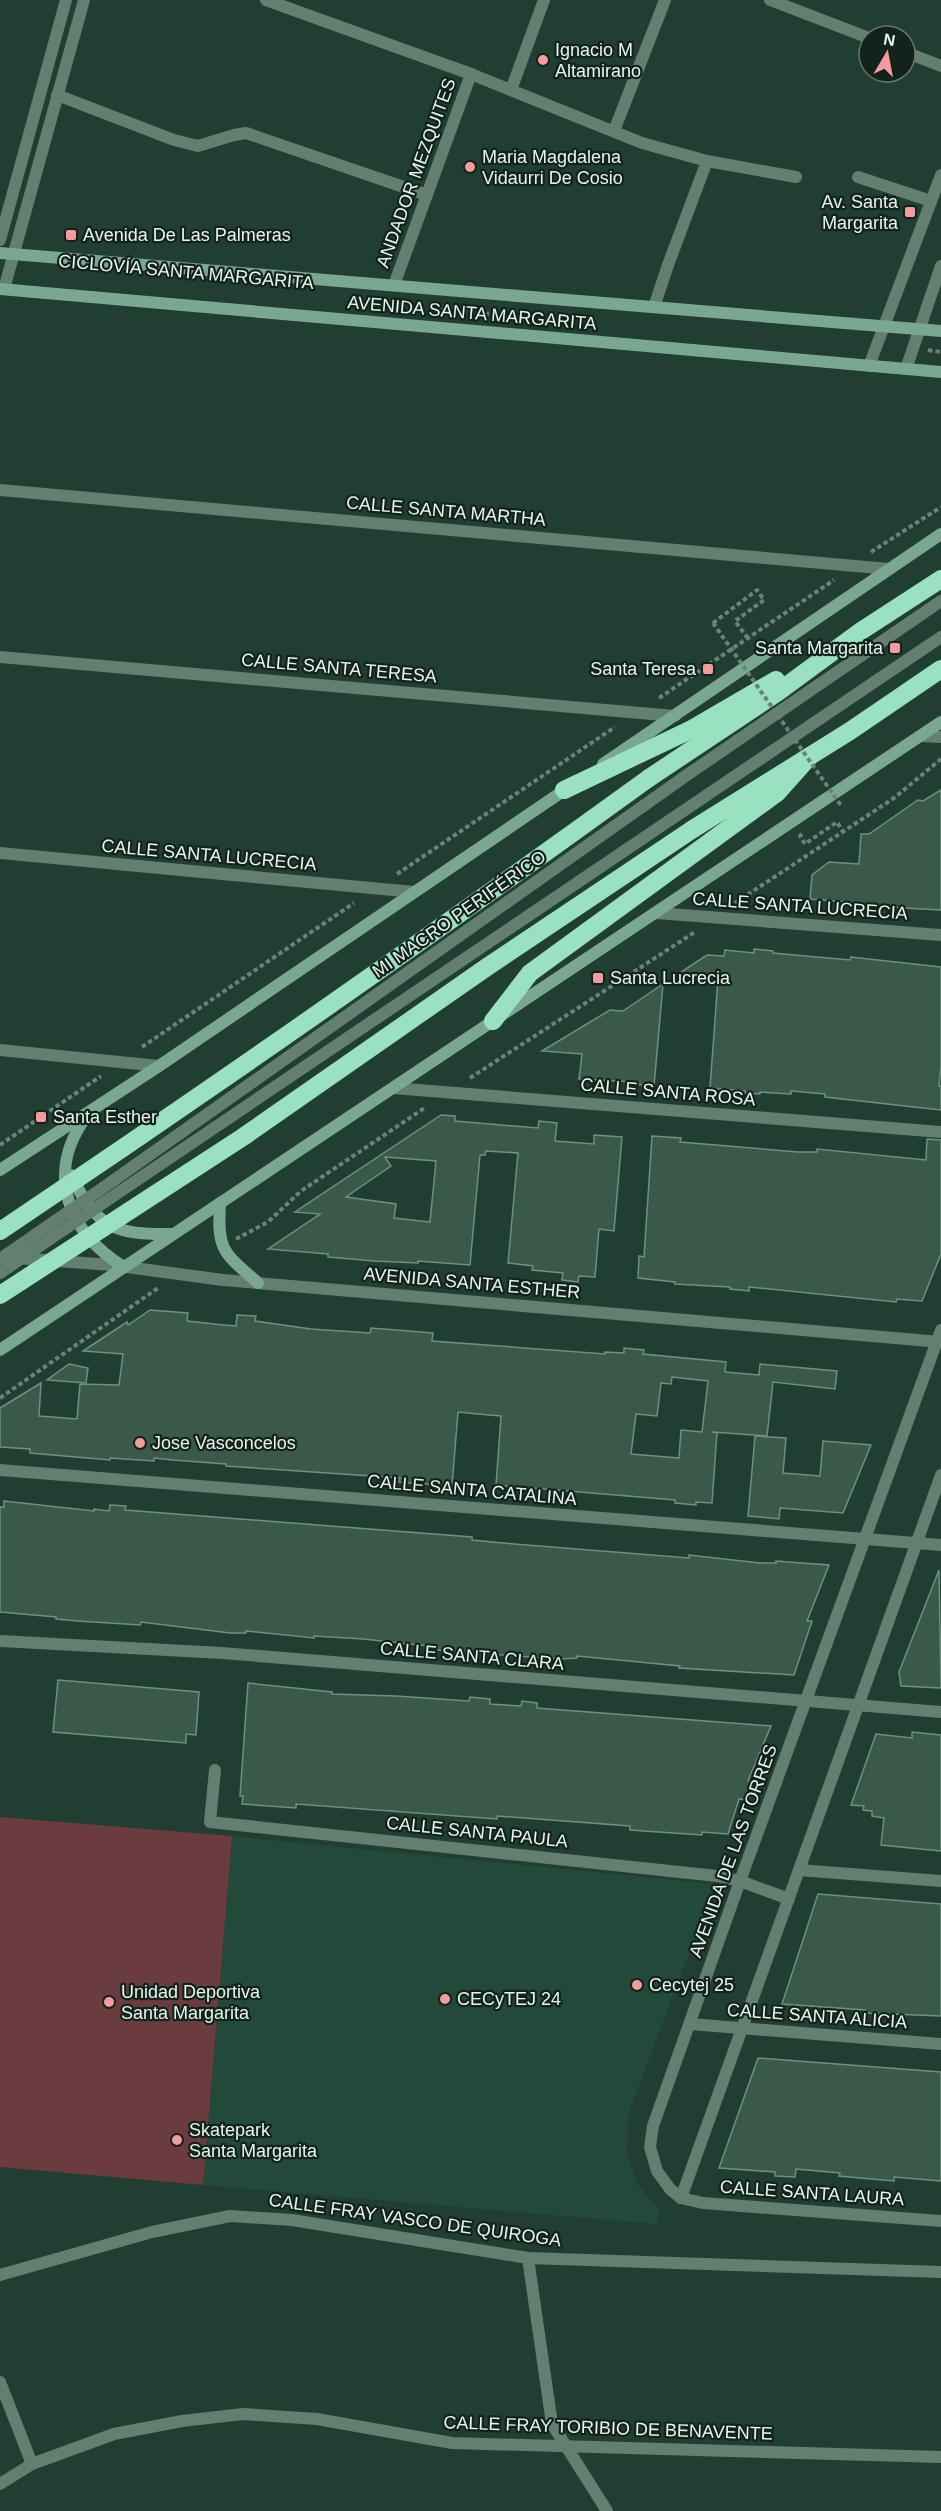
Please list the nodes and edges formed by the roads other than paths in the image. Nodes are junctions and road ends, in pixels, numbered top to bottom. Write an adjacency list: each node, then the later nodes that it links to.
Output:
1 (66, 0): 20 (street)
2 (84, 0): 12 (street)
3 (266, 0): 10 (street)
4 (544, 0): 11 (street)
5 (665, 0): 13 (street)
6 (770, 0): 7 (street)
7 (857, 33)
8 (917, 57): 9 (street)
9 (941, 66)
10 (471, 74): 11 (street); 18 (street, ANDADOR MEZQUITES)
11 (511, 90): 13 (street)
12 (57, 95): 18 (street); 22 (street)
13 (614, 131): 14 (street)
14 (707, 161): 16 (street); 26 (street)
15 (941, 175): 19 (street)
16 (796, 177)
17 (858, 177): 19 (street)
18 (427, 195): 24 (street, ANDADOR MEZQUITES)
19 (931, 201): 27 (street)
20 (0, 240)
21 (0, 253): 22 (main road, AVENIDA SANTA MARGARITA)
22 (13, 254): 24 (main road, AVENIDA SANTA MARGARITA); 25 (street)
23 (941, 266): 28 (street)
24 (394, 285): 26 (main road, AVENIDA SANTA MARGARITA)
25 (2, 289): 30 (main road, AVENIDA SANTA MARGARITA)
26 (654, 307): 27 (main road, AVENIDA SANTA MARGARITA)
27 (884, 326): 28 (main road, AVENIDA SANTA MARGARITA); 30 (street)
28 (920, 329): 29 (main road, AVENIDA SANTA MARGARITA); 31 (street)
29 (941, 331)
30 (869, 366): 31 (main road, AVENIDA SANTA MARGARITA)
31 (906, 369): 32 (main road, AVENIDA SANTA MARGARITA)
32 (941, 372)
33 (0, 490): 35 (street, CALLE SANTA MARTHA)
34 (941, 534): 35 (main road)
35 (889, 569): 42 (main road)
36 (941, 579): 38 (highway)
37 (941, 601): 60 (street, MI MACRO PERIFÉRICO)
38 (861, 630): 47 (highway); 62 (highway, bridge)
39 (941, 637): 60 (street, MI MACRO PERIFÉRICO)
40 (0, 657): 42 (street, CALLE SANTA TERESA)
41 (941, 669): 46 (highway)
42 (675, 716): 47 (main road)
43 (941, 722): 44 (main road)
44 (921, 736): 45 (street); 50 (main road)
45 (941, 737)
46 (810, 756): 52 (highway); 68 (highway, bridge)
47 (564, 790): 49 (main road)
48 (0, 853): 49 (street, CALLE SANTA LUCRECIA)
49 (414, 892): 54 (main road)
50 (656, 913): 51 (street, CALLE SANTA LUCRECIA); 52 (main road)
51 (941, 935)
52 (493, 1021): 55 (main road)
53 (0, 1050): 54 (street)
54 (159, 1066): 56 (main road)
55 (393, 1088): 57 (street, CALLE SANTA ROSA); 61 (main road)
56 (90, 1112): 58 (main road); 59 (main road)
57 (941, 1132)
58 (66, 1164): 63 (main road); 65 (main road)
59 (0, 1170)
60 (103, 1196): 64 (street, MI MACRO PERIFÉRICO, bridge); 66 (street, MI MACRO PERIFÉRICO, bridge)
61 (220, 1203): 63 (main road); 67 (main road)
62 (0, 1231)
63 (174, 1234): 65 (main road)
64 (0, 1258): 65 (street, AVENIDA SANTA ESTHER)
65 (124, 1267): 67 (street, AVENIDA SANTA ESTHER); 70 (main road)
66 (0, 1273)
67 (258, 1283): 69 (street, AVENIDA SANTA ESTHER)
68 (0, 1295)
69 (940, 1338): 73 (street, AVENIDA DE LAS TORRES)
70 (0, 1350)
71 (0, 1470): 73 (street, CALLE SANTA CATALINA)
72 (941, 1475): 74 (street)
73 (866, 1539): 74 (street, CALLE SANTA CATALINA); 77 (street, AVENIDA DE LAS TORRES)
74 (916, 1543): 75 (street, CALLE SANTA CATALINA); 78 (street)
75 (941, 1545)
76 (0, 1641): 77 (street, CALLE SANTA CLARA)
77 (807, 1701): 78 (street, CALLE SANTA CLARA); 82 (street, AVENIDA DE LAS TORRES)
78 (858, 1705): 79 (street, CALLE SANTA CLARA); 81 (street)
79 (941, 1712)
80 (215, 1770): 82 (street, CALLE SANTA PAULA)
81 (799, 1870): 83 (street); 84 (street)
82 (740, 1881): 84 (street, CALLE SANTA PAULA); 85 (street, AVENIDA DE LAS TORRES)
83 (941, 1881)
84 (789, 1899): 86 (street)
85 (690, 2025): 86 (street, CALLE SANTA ALICIA); 88 (street, AVENIDA DE LAS TORRES)
86 (742, 2028): 87 (street, CALLE SANTA ALICIA); 88 (street)
87 (941, 2044)
88 (681, 2198): 89 (street, CALLE SANTA LAURA)
89 (941, 2221)
90 (528, 2258): 91 (street, CALLE FRAY VASCO DE QUIROGA); 92 (street, CALLE FRAY VASCO DE QUIROGA); 94 (street)
91 (941, 2272)
92 (0, 2275)
93 (0, 2382): 96 (street)
94 (567, 2447): 95 (street, CALLE FRAY TORIBIO DE BENAVENTE); 96 (street, CALLE FRAY TORIBIO DE BENAVENTE); 98 (street)
95 (941, 2457)
96 (32, 2464): 97 (street, CALLE FRAY TORIBIO DE BENAVENTE)
97 (0, 2484)
98 (607, 2511)

